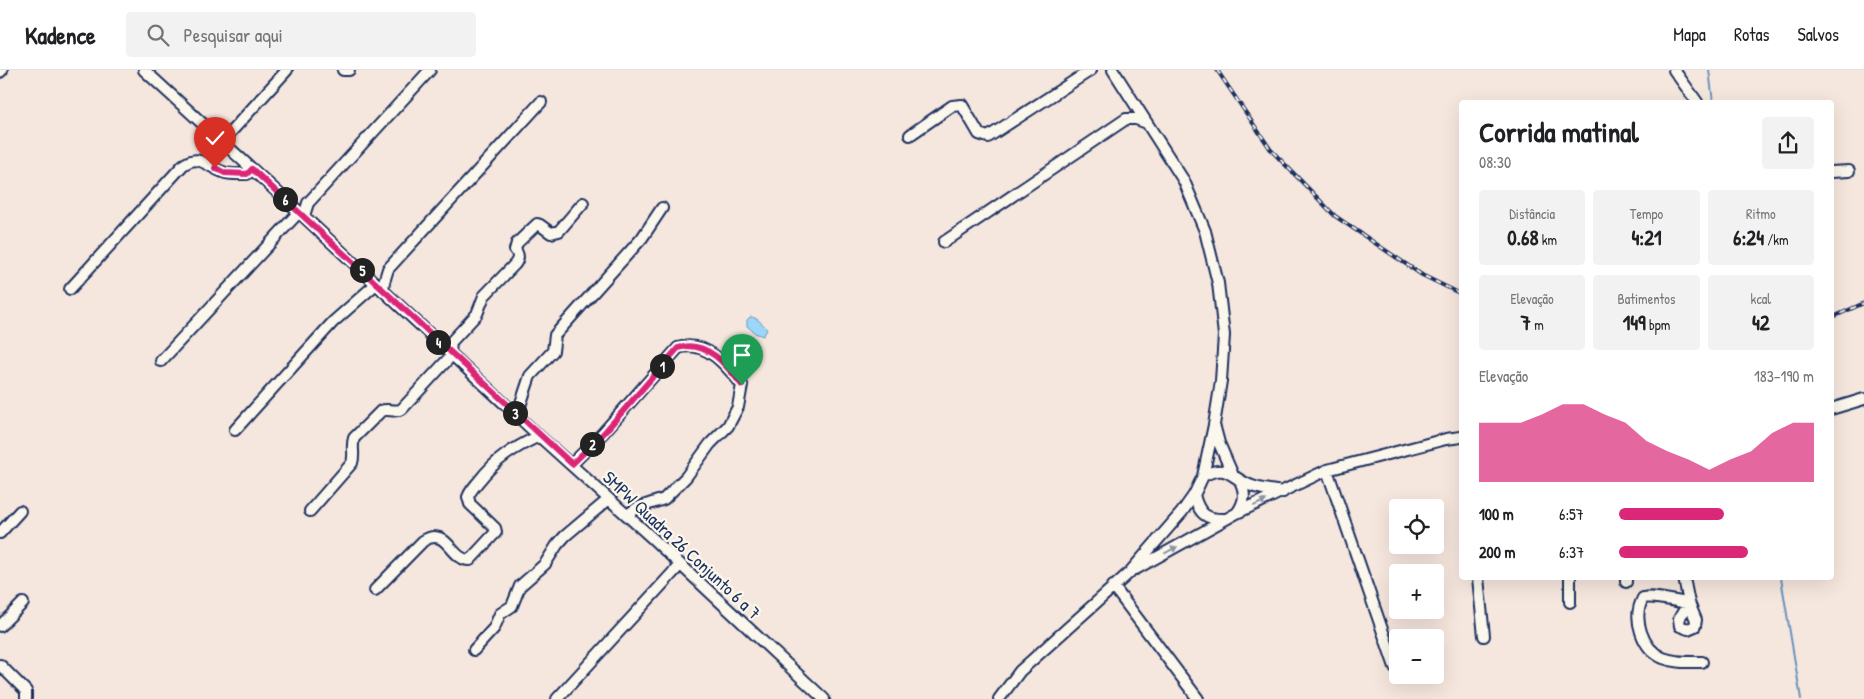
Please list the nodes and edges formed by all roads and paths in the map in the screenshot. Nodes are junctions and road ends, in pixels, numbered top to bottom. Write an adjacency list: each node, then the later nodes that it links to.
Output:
1 (144, 70): 16 (street, SMPW Quadra 26 Conjunto 6 a 7)
2 (287, 70): 14 (street)
3 (343, 70): 4 (street)
4 (348, 70)
5 (430, 70): 23 (street)
6 (1091, 70): 15 (street)
7 (1112, 70): 9 (street)
8 (1674, 70): 10 (street)
9 (1130, 97): 12 (street); 13 (street)
10 (1696, 100)
11 (541, 102): 25 (street)
12 (1126, 119): 13 (street); 24 (street)
13 (1147, 123): 32 (street)
14 (229, 134): 16 (street); 17 (street)
15 (910, 135)
16 (216, 137): 17 (street, SMPW Quadra 26 Conjunto 6 a 7)
17 (228, 148): 18 (street, SMPW Quadra 26 Conjunto 6 a 7)
18 (252, 169): 23 (street, SMPW Quadra 26 Conjunto 6 a 7); 26 (street)
19 (1849, 171): 20 (street)
20 (1834, 172)
21 (583, 203): 27 (street)
22 (662, 208): 31 (street)
23 (299, 212): 25 (street, SMPW Quadra 26 Conjunto 6 a 7); 28 (street)
24 (944, 242)
25 (380, 287): 27 (street, SMPW Quadra 26 Conjunto 6 a 7); 33 (street)
26 (70, 289)
27 (449, 348): 31 (street, SMPW Quadra 26 Conjunto 6 a 7); 43 (street)
28 (161, 361)
29 (1864, 400): 30 (street)
30 (1834, 408)
31 (517, 415): 34 (street, SMPW Quadra 26 Conjunto 6 a 7)
32 (1214, 425): 38 (street); 39 (street)
33 (234, 430)
34 (539, 436): 36 (street, SMPW Quadra 26 Conjunto 6 a 7); 55 (street)
35 (1459, 437): 37 (street)
36 (572, 464): 42 (street, SMPW Quadra 26 Conjunto 6 a 7); 46 (street)
37 (1326, 470): 40 (street); 61 (street)
38 (1203, 476): 39 (street); 41 (street)
39 (1236, 477): 40 (street); 45 (street)
40 (1284, 492): 45 (street, one-way to 40)
41 (1194, 495): 47 (street); 50 (street)
42 (609, 499): 46 (street, SMPW Quadra 26 Conjunto 6 a 7); 60 (street)
43 (310, 510)
44 (20, 511): 48 (street)
45 (1237, 513): 47 (street)
46 (627, 515): 49 (street, SMPW Quadra 26 Conjunto 6 a 7)
47 (1227, 519): 50 (street, one-way to 47)
48 (0, 533)
49 (680, 565): 65 (street); 66 (street, SMPW Quadra 26 Conjunto 6 a 7)
50 (1128, 573): 54 (street)
51 (1478, 580): 59 (street)
52 (1570, 580): 56 (street)
53 (1684, 580): 62 (street)
54 (1113, 586): 67 (street); 68 (street)
55 (375, 590)
56 (1570, 602)
57 (23, 604): 58 (street)
58 (0, 626)
59 (1484, 636)
60 (474, 650)
61 (1389, 653)
62 (1702, 662)
63 (0, 665): 64 (street)
64 (26, 699)
65 (557, 699)
66 (824, 699)
67 (999, 699)
68 (1198, 699)

